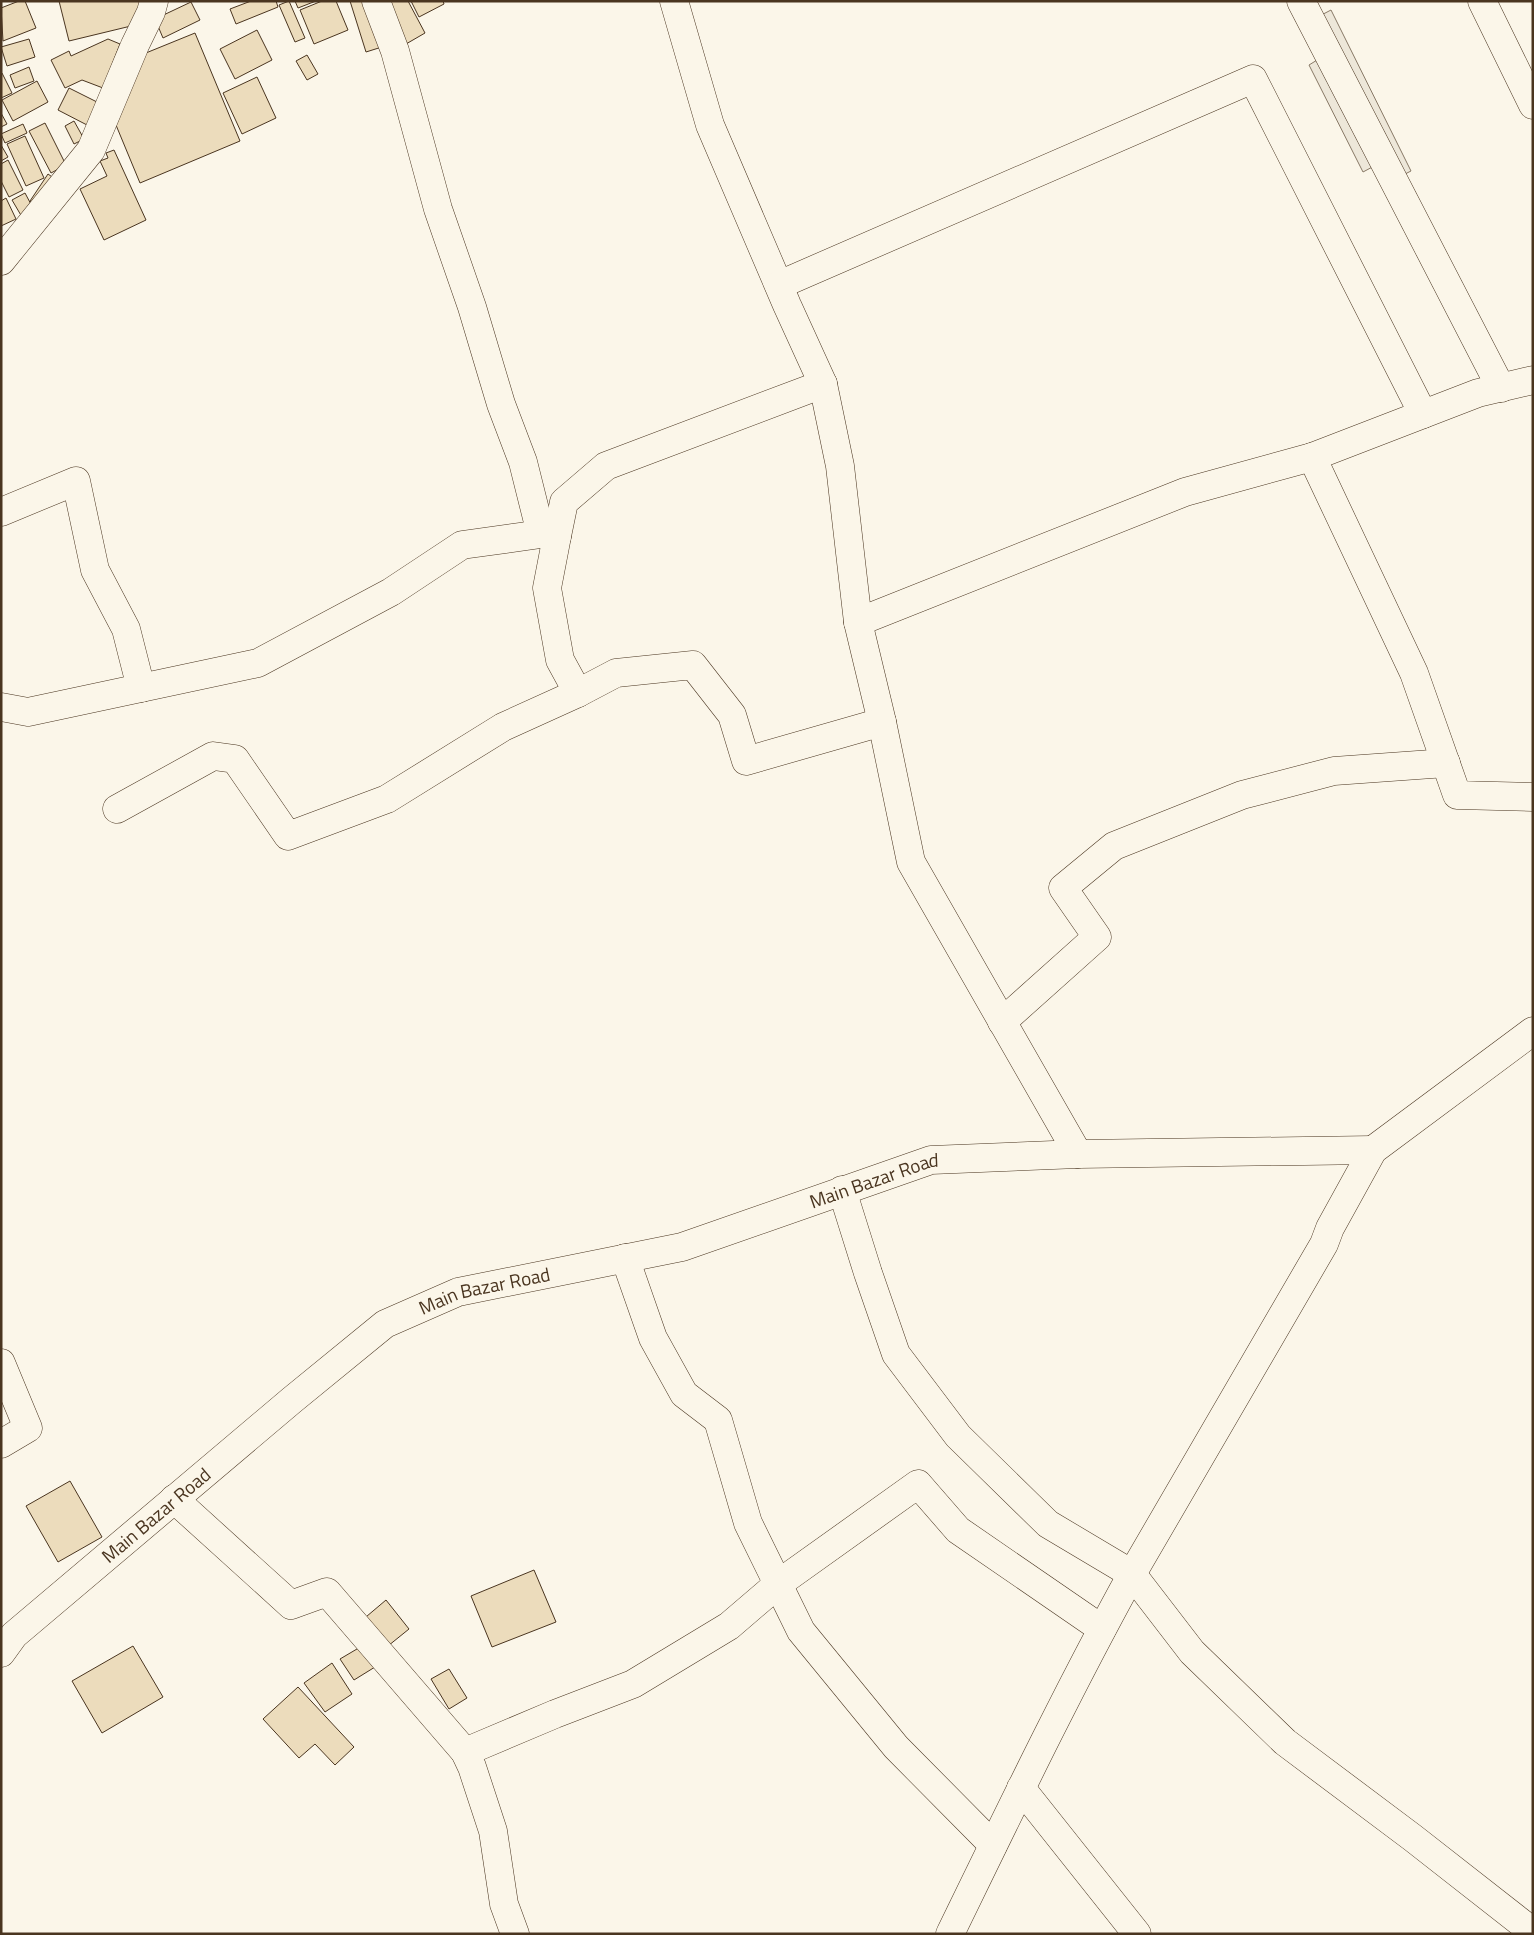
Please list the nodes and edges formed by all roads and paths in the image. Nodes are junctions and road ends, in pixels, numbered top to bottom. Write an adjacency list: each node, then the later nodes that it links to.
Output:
1 (154, 1): 7 (street)
2 (376, 1): 15 (street)
3 (674, 1): 8 (street)
4 (1301, 1): 11 (street)
5 (1482, 1): 6 (street)
6 (1533, 104)
7 (1, 261)
8 (779, 285): 10 (street); 12 (street)
9 (1533, 380): 11 (street)
10 (823, 384): 15 (street); 16 (street)
11 (1501, 388): 12 (street)
12 (1424, 414): 13 (street)
13 (1312, 457): 16 (street); 21 (street)
14 (1, 512): 17 (street)
15 (549, 535): 17 (street); 18 (street)
16 (858, 622): 20 (street)
17 (141, 688): 19 (street)
18 (578, 693): 20 (street); 23 (street)
19 (1, 707)
20 (882, 722): 24 (street)
21 (1446, 763): 22 (street); 24 (street)
22 (1533, 796)
23 (117, 809)
24 (1002, 1022): 27 (street)
25 (1533, 1031): 26 (street)
26 (1373, 1150): 27 (street, Main Bazar Road); 33 (street)
27 (1078, 1154): 28 (street, Main Bazar Road)
28 (842, 1190): 29 (street, Main Bazar Road); 33 (street)
29 (625, 1258): 32 (street, Main Bazar Road); 34 (street)
30 (1, 1363): 31 (street)
31 (1, 1444)
32 (174, 1499): 36 (street, Main Bazar Road); 37 (street)
33 (1132, 1574): 35 (street); 40 (street)
34 (778, 1584): 35 (street); 37 (street); 39 (street)
35 (1102, 1629): 38 (street)
36 (5, 1637)
37 (465, 1752): 41 (street)
38 (1021, 1788): 39 (street); 43 (street)
39 (993, 1846): 42 (street)
40 (1533, 1932)
41 (515, 1934)
42 (950, 1934)
43 (1137, 1934)

